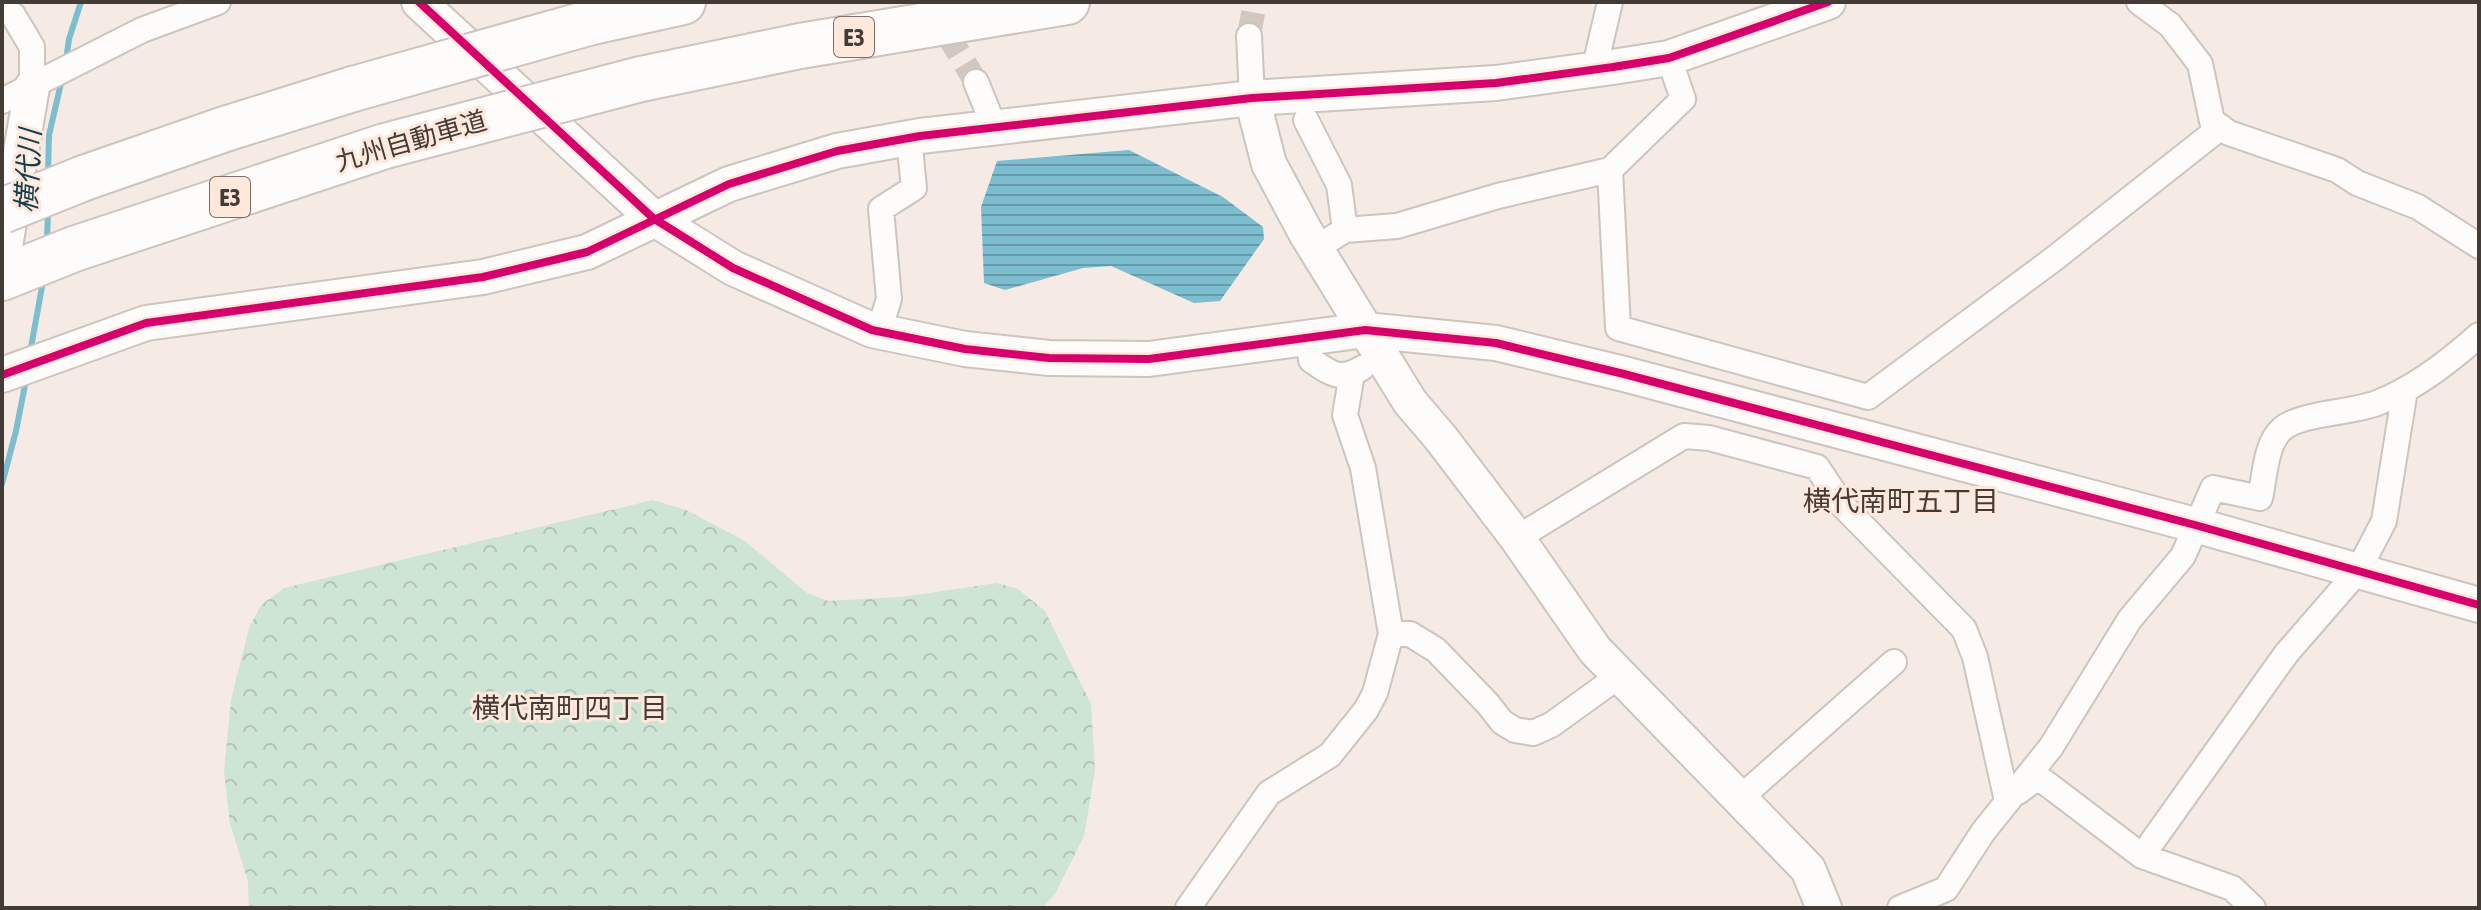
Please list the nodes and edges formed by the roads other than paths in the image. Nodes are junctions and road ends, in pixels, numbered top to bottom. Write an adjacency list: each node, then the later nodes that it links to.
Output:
1 (218, 2): 13 (street)
2 (419, 2): 21 (street)
3 (683, 2): 20 (highway, bridge)
4 (1067, 2): 26 (highway, 九州自動車道 / E3, bridge)
5 (1610, 2): 11 (street)
6 (1828, 2): 10 (street)
7 (2139, 2): 16 (street)
8 (2, 8): 13 (street)
9 (1249, 36): 14 (street)
10 (1669, 58): 11 (street); 19 (street)
11 (1594, 70): 14 (street)
12 (976, 82): 17 (street)
13 (17, 94): 25 (street)
14 (1252, 98): 17 (street); 24 (street)
15 (1306, 120): 22 (street)
16 (2221, 127): 23 (street); 31 (street)
17 (995, 129): 18 (street)
18 (909, 138): 21 (street); 27 (street)
19 (1610, 170): 22 (street); 31 (street)
20 (2, 211)
21 (653, 218): 27 (street); 33 (street)
22 (1345, 230): 24 (street)
23 (2479, 246)
24 (1316, 248): 30 (street)
25 (2, 264)
26 (2, 278)
27 (879, 331): 29 (street)
28 (2479, 335): 34 (street)
29 (1308, 337): 30 (street); 32 (street)
30 (1373, 343): 32 (street); 35 (street); 38 (street)
31 (1731, 360): 35 (street)
32 (1352, 374): 41 (street)
33 (2, 375)
34 (2405, 390): 37 (street); 39 (street)
35 (1719, 399): 36 (street); 37 (street)
36 (1709, 438): 38 (street); 45 (street)
37 (2195, 525): 39 (street); 45 (street)
38 (1517, 538): 43 (street)
39 (2358, 571): 40 (street); 46 (street)
40 (2479, 605)
41 (1391, 634): 43 (street); 47 (street)
42 (1894, 662): 44 (street)
43 (1619, 676): 44 (street)
44 (1739, 799): 48 (street)
45 (2007, 801): 46 (street); 49 (street)
46 (2142, 856): 50 (street)
47 (1188, 908)
48 (1824, 908)
49 (1900, 908)
50 (2253, 908)

